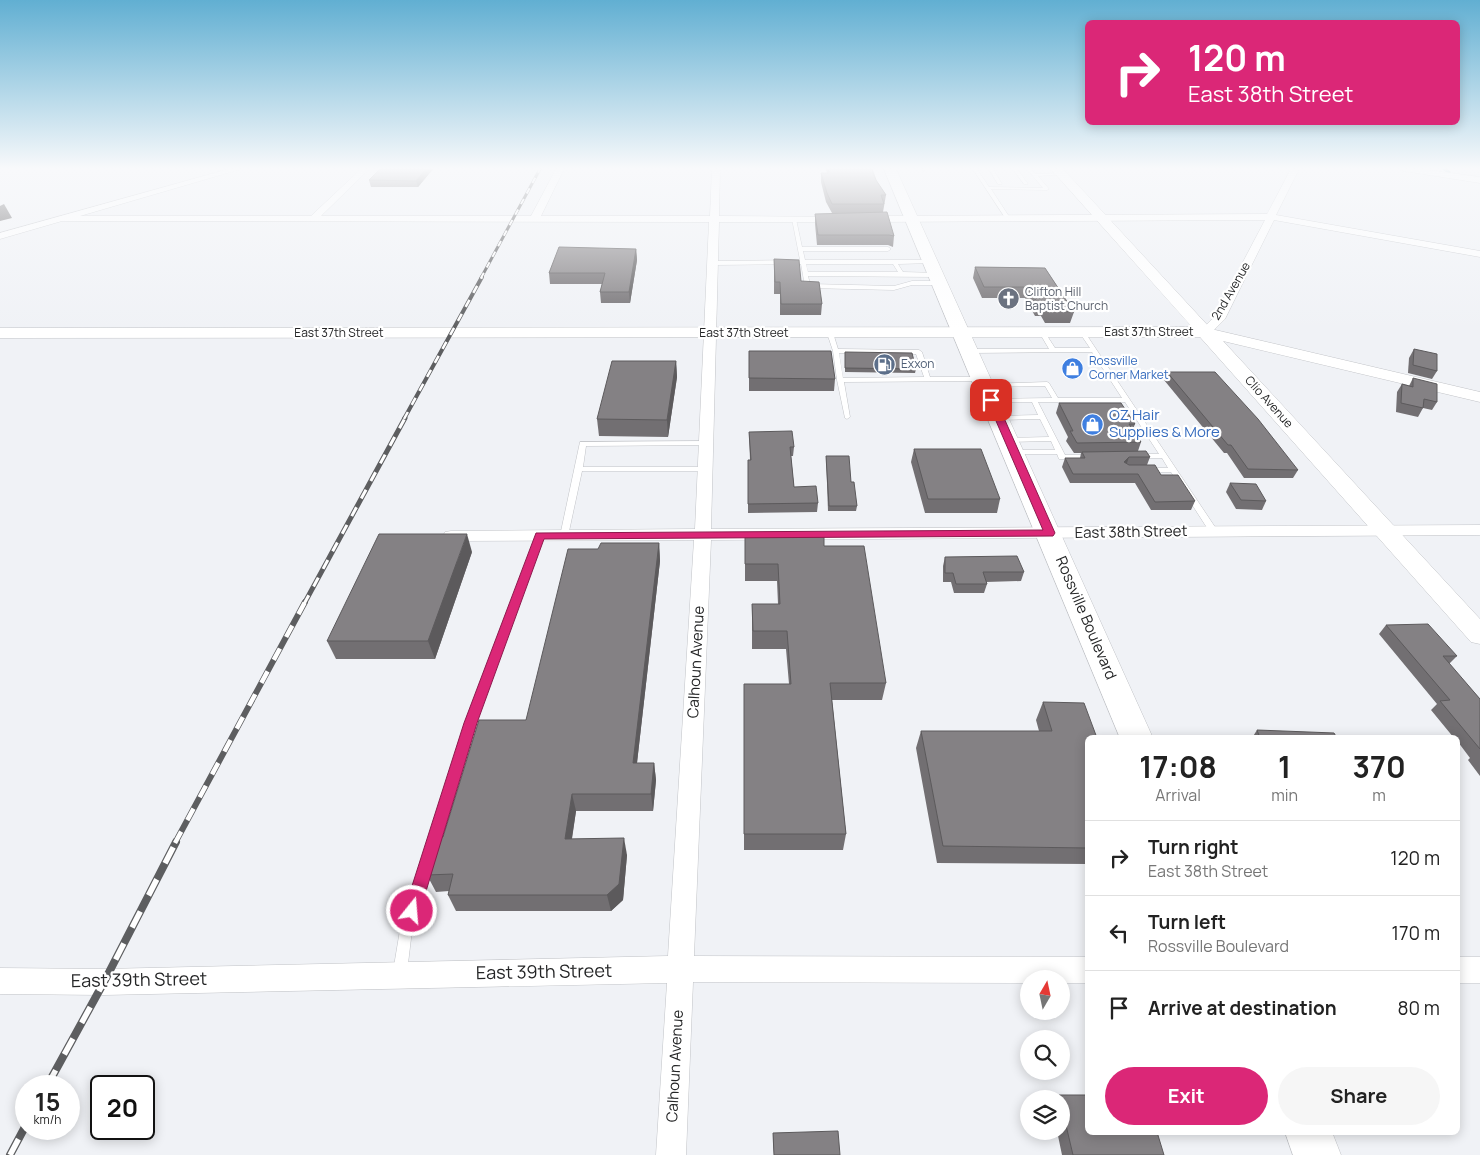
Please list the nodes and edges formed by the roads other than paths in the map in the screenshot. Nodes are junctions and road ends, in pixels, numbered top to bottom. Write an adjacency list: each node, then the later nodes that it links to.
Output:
1 (49, 223): 8 (street)
2 (714, 223): 14 (street, Calhoun Avenue)
3 (795, 223): 10 (lane)
4 (914, 223): 15 (highway, Rossville Boulevard)
5 (1106, 223): 20 (main road, Clio Avenue)
6 (1269, 223): 20 (street, 2nd Avenue)
7 (1305, 223): 11 (street)
8 (0, 236)
9 (888, 249): 10 (lane)
10 (802, 250): 12 (lane)
11 (1480, 254)
12 (803, 262): 13 (lane); 14 (lane); 16 (lane)
13 (895, 262): 15 (lane); 17 (lane)
14 (712, 263): 21 (street, Calhoun Avenue)
15 (936, 273): 16 (lane); 17 (lane); 24 (highway, Rossville Boulevard)
16 (805, 274): 17 (lane)
17 (901, 274)
18 (1042, 332): 19 (main road, East 37th Street); 24 (main road, East 37th Street); 25 (lane)
19 (1082, 332): 20 (main road, East 37th Street); 26 (lane)
20 (1205, 332): 34 (main road, East 37th Street); 51 (main road, Clio Avenue)
21 (710, 333): 22 (main road, East 37th Street); 23 (main road, East 37th Street); 41 (street, Calhoun Avenue)
22 (830, 333): 24 (main road, East 37th Street); 27 (lane)
23 (3, 335)
24 (966, 342): 25 (lane); 33 (highway, Rossville Boulevard)
25 (1052, 350): 26 (lane)
26 (1093, 350): 37 (lane)
27 (836, 351): 29 (lane); 31 (lane)
28 (875, 372): 30 (lane)
29 (840, 380): 30 (lane); 38 (lane)
30 (878, 380): 31 (lane)
31 (928, 380): 33 (lane)
32 (1021, 384): 33 (lane); 35 (lane); 36 (lane)
33 (989, 395): 35 (lane); 39 (lane); 42 (highway, Rossville Boulevard)
34 (1480, 397)
35 (1032, 400): 36 (lane); 39 (lane)
36 (1056, 400): 37 (lane)
37 (1127, 400): 45 (lane)
38 (847, 417)
39 (1042, 417): 40 (lane)
40 (1053, 439): 42 (lane); 43 (lane)
41 (706, 443): 47 (lane); 48 (street, Calhoun Avenue)
42 (1012, 446): 43 (lane); 54 (highway, Rossville Boulevard)
43 (1060, 452): 46 (lane)
44 (1127, 456): 45 (lane)
45 (1164, 456): 50 (lane)
46 (1099, 457)
47 (578, 469): 48 (lane); 58 (lane)
48 (705, 469): 55 (street, Calhoun Avenue)
49 (1136, 470): 50 (lane)
50 (1173, 470): 53 (lane)
51 (1385, 530): 52 (street, East 38th Street); 53 (street, East 38th Street); 59 (main road, Clio Avenue)
52 (1480, 530)
53 (1214, 532): 54 (street, East 38th Street)
54 (1049, 533): 55 (street, East 38th Street); 60 (highway, Rossville Boulevard)
55 (703, 535): 58 (street, East 38th Street); 61 (street, Calhoun Avenue)
56 (451, 536): 57 (street, East 38th Street)
57 (540, 536): 58 (street, East 38th Street); 65 (lane)
58 (564, 536)
59 (1480, 635)
60 (1136, 735)
61 (680, 969): 62 (street, East 39th Street); 65 (street, East 39th Street); 68 (street, Calhoun Avenue)
62 (1085, 970)
63 (1460, 970): 64 (street)
64 (1480, 970)
65 (400, 975): 66 (street, East 39th Street)
66 (0, 981)
67 (1309, 1135): 69 (highway)
68 (671, 1155)
69 (1317, 1155)

